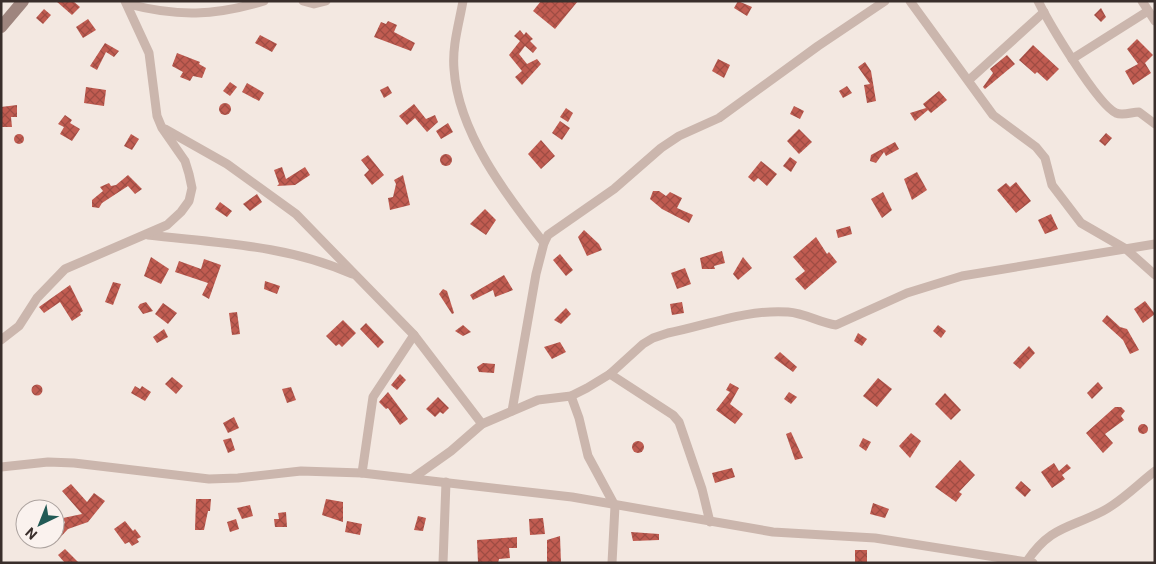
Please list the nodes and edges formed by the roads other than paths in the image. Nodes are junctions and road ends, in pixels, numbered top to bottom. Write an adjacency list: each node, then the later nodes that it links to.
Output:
1 (24, 1): 14 (street)
2 (264, 1): 10 (street)
3 (303, 1): 4 (street)
4 (326, 1)
5 (462, 1): 20 (street)
6 (885, 1): 20 (street)
7 (910, 1): 16 (street)
8 (1038, 1): 12 (street)
9 (1142, 1): 11 (street)
10 (126, 3): 18 (street)
11 (1148, 11): 13 (street); 15 (street)
12 (1044, 12): 15 (street); 16 (street)
13 (1155, 21)
14 (1, 27)
15 (1072, 59): 17 (street)
16 (969, 80): 22 (street)
17 (1155, 124)
18 (162, 128): 19 (street); 24 (street)
19 (148, 235): 24 (street); 26 (street)
20 (544, 243): 29 (street)
21 (1155, 244): 22 (street)
22 (1126, 249): 23 (street); 27 (street)
23 (1155, 275)
24 (357, 276): 25 (street)
25 (414, 335): 30 (street); 33 (street)
26 (1, 340)
27 (610, 374): 28 (street); 37 (street)
28 (571, 396): 29 (street); 36 (street)
29 (512, 411): 30 (street)
30 (482, 424): 34 (street)
31 (1, 467): 33 (street)
32 (1155, 471): 38 (street)
33 (362, 473): 34 (street)
34 (413, 478): 35 (street)
35 (446, 482): 36 (street); 39 (street)
36 (615, 506): 37 (street); 40 (street)
37 (710, 522): 38 (street)
38 (1030, 562)
39 (443, 563)
40 (612, 563)

